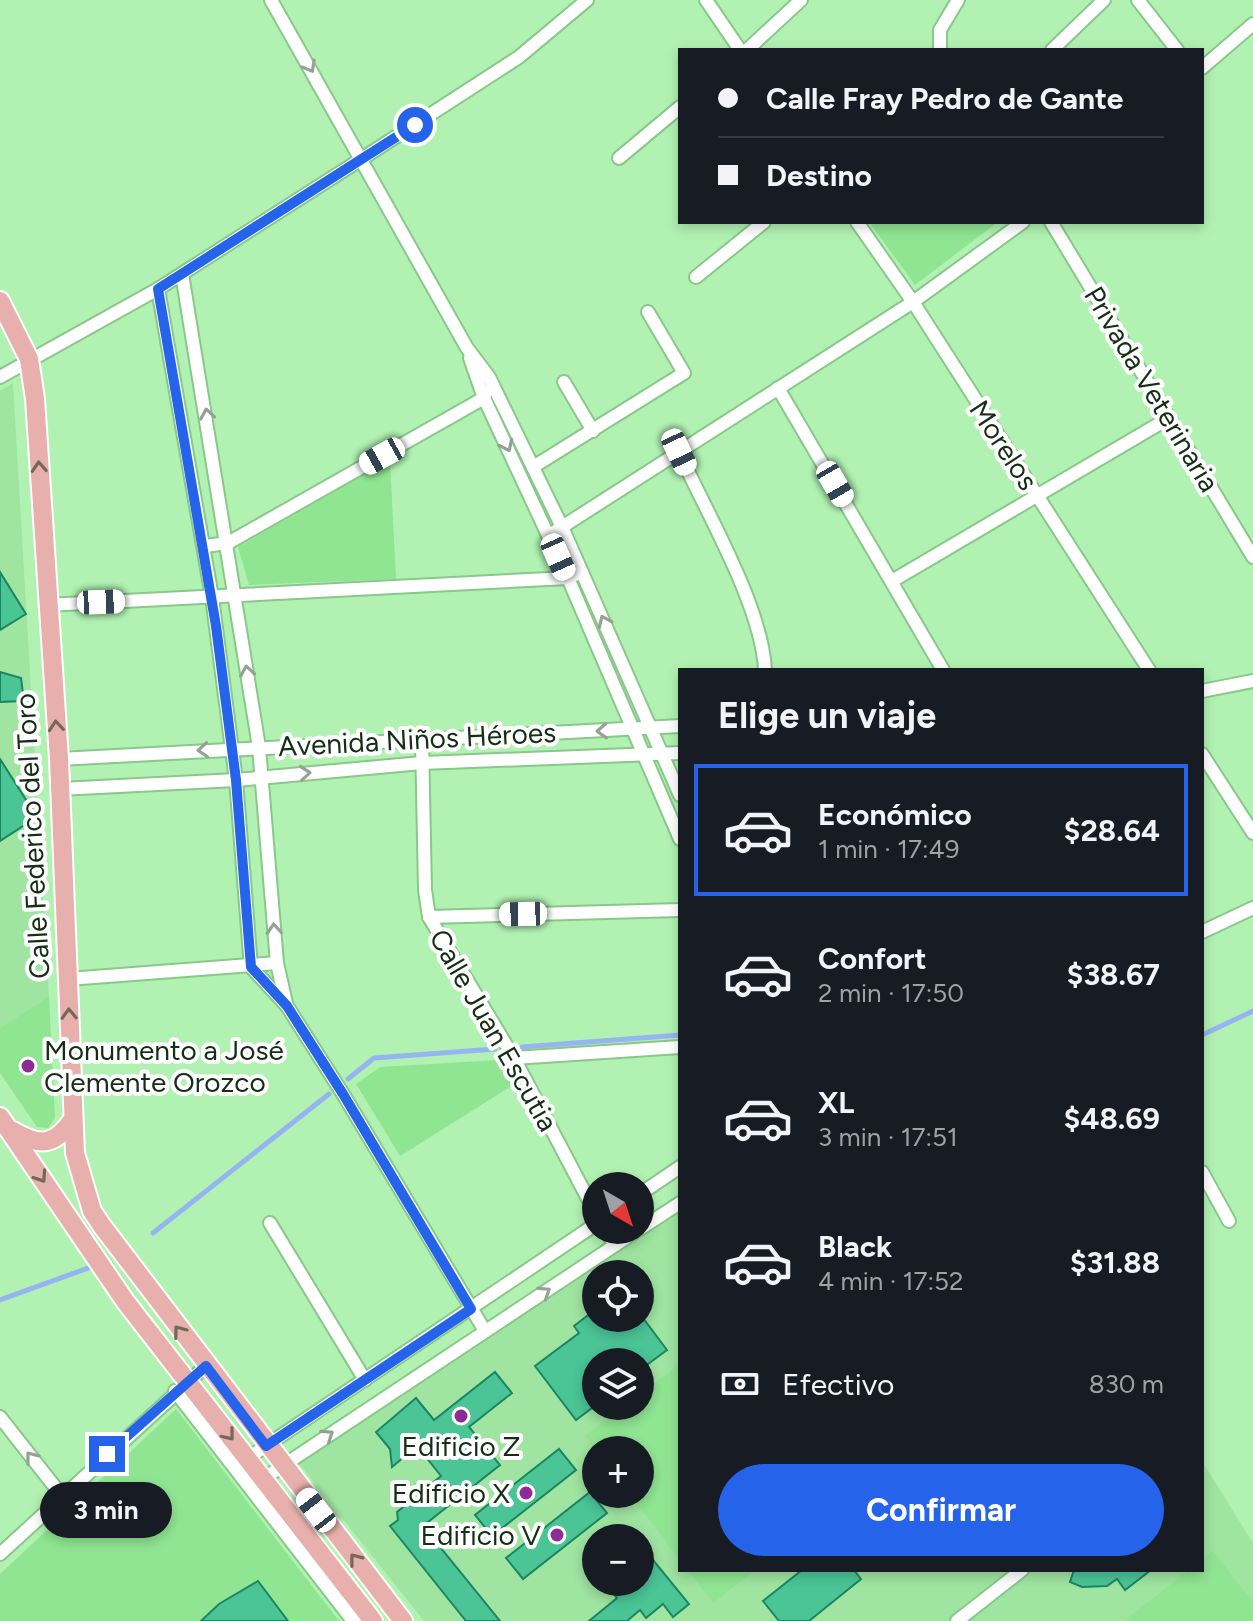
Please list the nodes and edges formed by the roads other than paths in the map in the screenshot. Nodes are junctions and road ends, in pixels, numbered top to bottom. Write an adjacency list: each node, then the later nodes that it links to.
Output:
1 (271, 0): 16 (street, one-way to 16)
2 (587, 0): 16 (street)
3 (706, 0): 9 (street)
4 (801, 0): 10 (street)
5 (958, 0): 11 (street)
6 (1104, 0): 12 (street)
7 (1138, 0): 13 (street)
8 (1253, 24): 14 (street)
9 (739, 48)
10 (749, 48)
11 (940, 48)
12 (1054, 48)
13 (1175, 48)
14 (1204, 66)
15 (678, 109): 17 (street)
16 (363, 158): 22 (street); 28 (street)
17 (619, 158)
18 (762, 224): 23 (street)
19 (858, 224): 26 (street, Morelos)
20 (1020, 224): 26 (street)
21 (1052, 224): 35 (street, Privada Veterinaria)
22 (182, 274): 24 (street); 42 (street, one-way to 22)
23 (696, 277)
24 (158, 289): 29 (street); 43 (street)
25 (0, 301): 29 (main road, Calle Federico del Toro)
26 (913, 302): 33 (street); 39 (street, Morelos)
27 (648, 312): 36 (street)
28 (467, 348): 31 (street); 34 (street)
29 (29, 359): 30 (street); 50 (main road, Calle Federico del Toro, one-way to 29)
30 (0, 377)
31 (489, 377): 34 (street); 38 (street)
32 (564, 382): 36 (street)
33 (778, 388): 37 (street); 47 (street)
34 (484, 398): 41 (street, one-way to 41); 42 (street)
35 (1169, 418): 39 (street); 44 (street, Privada Veterinaria)
36 (593, 431): 38 (street)
37 (679, 452): 40 (street); 51 (street)
38 (533, 467): 40 (street)
39 (1036, 495): 47 (street); 53 (street, Morelos)
40 (562, 527): 41 (street); 45 (street)
41 (548, 536): 46 (street)
42 (228, 543): 43 (street); 48 (street)
43 (205, 546): 49 (street)
44 (1253, 557)
45 (582, 572): 46 (street); 57 (street, one-way to 45)
46 (568, 578): 48 (street); 58 (street)
47 (892, 581): 52 (street)
48 (235, 596): 49 (street); 60 (street, one-way to 48)
49 (212, 597): 50 (street); 61 (street)
50 (46, 605): 66 (main road, Calle Federico del Toro, one-way to 50)
51 (764, 668)
52 (942, 668)
53 (1148, 668)
54 (1253, 681): 55 (street)
55 (1208, 690)
56 (678, 726): 57 (street, Avenida Niños Héroes)
57 (653, 727): 58 (street, Avenida Niños Héroes); 63 (street)
58 (631, 729): 59 (street, Avenida Niños Héroes, one-way to 59); 64 (street)
59 (422, 740): 60 (street, Avenida Niños Héroes); 67 (street, Calle Juan Escutia)
60 (259, 747): 61 (street, Avenida Niños Héroes); 68 (street)
61 (233, 748): 66 (street, Avenida Niños Héroes, one-way to 66); 69 (street)
62 (678, 753): 63 (street, Avenida Niños Héroes)
63 (663, 754): 64 (street, Avenida Niños Héroes); 71 (street)
64 (643, 756): 67 (street, Avenida Niños Héroes); 73 (street)
65 (1204, 757): 72 (street)
66 (59, 759): 70 (main road, Calle Federico del Toro)
67 (422, 763): 68 (street, Avenida Niños Héroes, one-way to 67); 76 (street, Calle Juan Escutia)
68 (263, 777): 69 (street, Avenida Niños Héroes); 78 (street, one-way to 68)
69 (236, 780): 70 (street, Avenida Niños Héroes); 79 (street)
70 (60, 789): 80 (main road, Calle Federico del Toro)
71 (678, 790)
72 (1253, 833)
73 (678, 835)
74 (1253, 908): 77 (street)
75 (678, 910): 76 (street)
76 (429, 917): 83 (street, Calle Juan Escutia)
77 (1204, 931)
78 (277, 963): 79 (street); 81 (street)
79 (251, 967): 80 (street); 81 (street)
80 (68, 979): 84 (main road, Calle Federico del Toro, one-way to 80)
81 (287, 1006): 96 (street)
82 (678, 1047): 83 (street)
83 (514, 1058): 89 (street, Calle Juan Escutia)
84 (73, 1119): 85 (main road); 98 (main road, Calle Federico del Toro, one-way to 84)
85 (4, 1123): 100 (main road, one-way to 100)
86 (678, 1168): 88 (street)
87 (1204, 1176): 92 (street)
88 (654, 1185)
89 (582, 1187)
90 (678, 1204): 91 (street)
91 (654, 1219)
92 (1229, 1221)
93 (270, 1223): 99 (street)
94 (582, 1234): 96 (street)
95 (615, 1245): 97 (street, one-way to 95)
96 (471, 1309): 97 (street); 99 (street)
97 (485, 1331): 104 (street, one-way to 97)
98 (206, 1366): 100 (street); 102 (main road, Calle Federico del Toro)
99 (365, 1380): 102 (street)
100 (181, 1387): 103 (main road, one-way to 103); 106 (street); 109 (street)
101 (0, 1417): 106 (street, one-way to 101)
102 (266, 1446): 103 (street); 104 (main road, Calle Federico del Toro)
103 (248, 1458): 105 (main road)
104 (282, 1466): 105 (street); 111 (main road, Calle Federico del Toro, one-way to 104)
105 (263, 1479): 110 (main road)
106 (62, 1496): 107 (street)
107 (0, 1554)
108 (1019, 1572): 112 (street)
109 (353, 1621)
110 (373, 1621)
111 (403, 1621)
112 (957, 1621)

